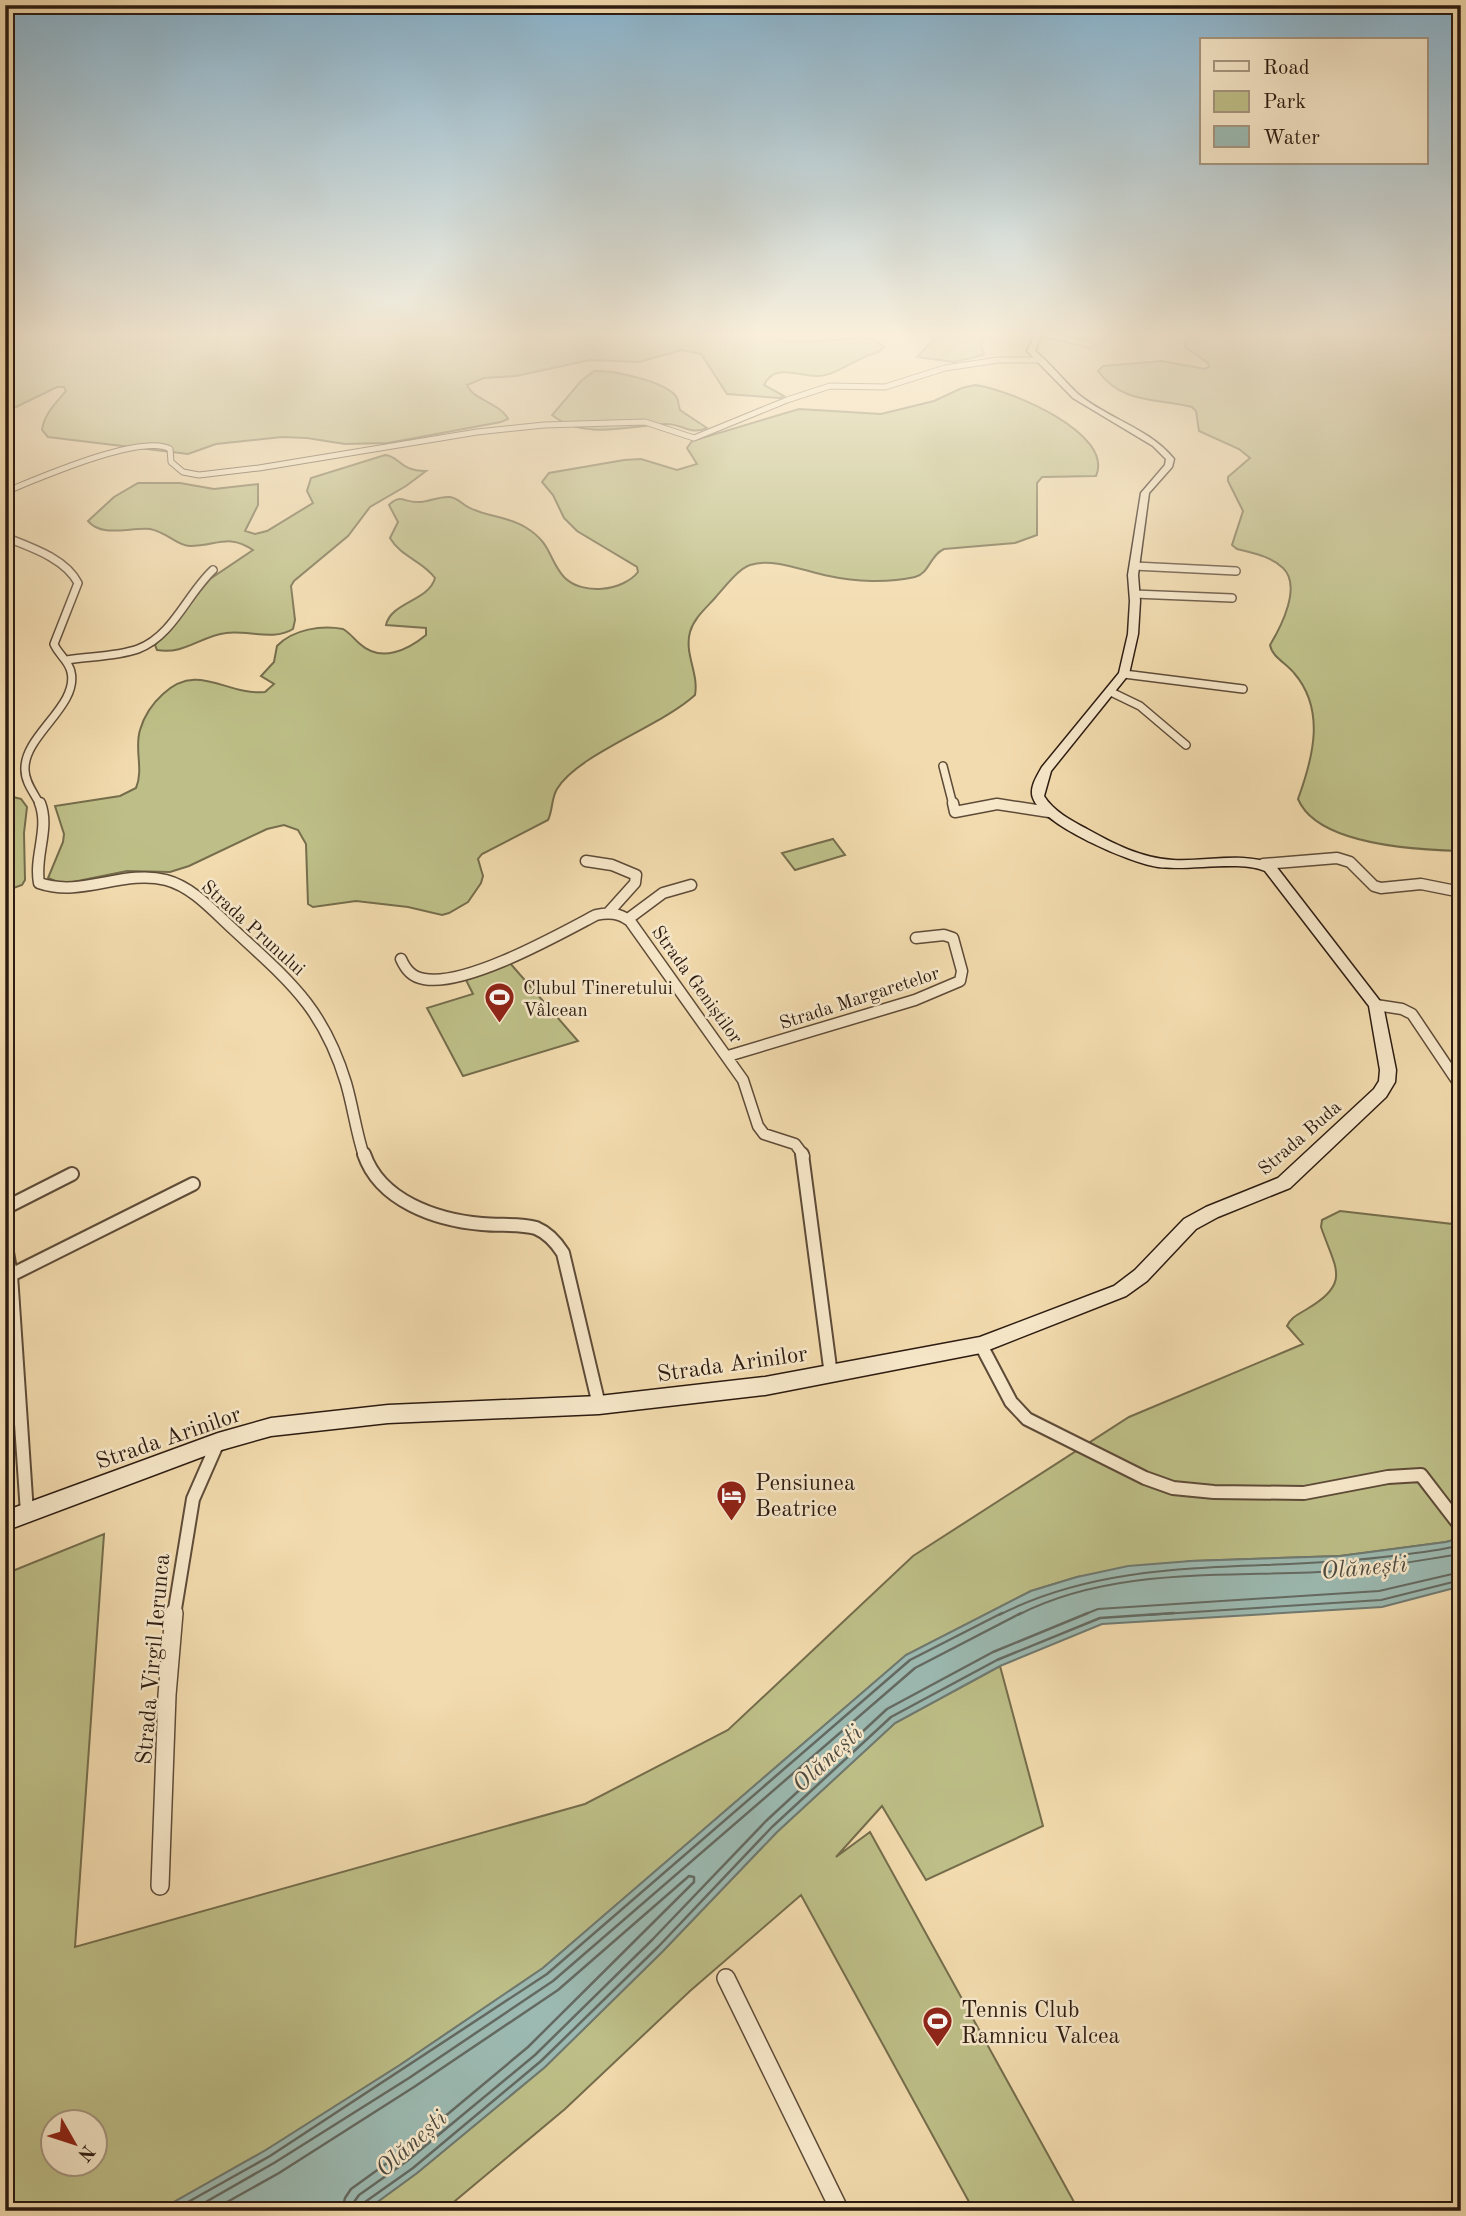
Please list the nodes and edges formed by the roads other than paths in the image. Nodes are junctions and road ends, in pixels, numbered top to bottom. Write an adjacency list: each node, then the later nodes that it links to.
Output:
1 (456, 435): 3 (street)
2 (1144, 435): 5 (street)
3 (5, 492)
4 (5, 537): 10 (street, Strada Prunului)
5 (1134, 566): 7 (street); 8 (street)
6 (214, 570): 10 (street)
7 (1236, 571)
8 (1134, 594): 9 (street); 11 (street)
9 (1232, 598)
10 (67, 660): 35 (street, Strada Prunului)
11 (1124, 674): 12 (street); 13 (street)
12 (1242, 689)
13 (1111, 692): 14 (street); 16 (street)
14 (1186, 745)
15 (943, 766): 16 (street)
16 (1049, 812): 18 (street)
17 (586, 860): 21 (street)
18 (1263, 864): 20 (street); 25 (street, Strada Buda)
19 (691, 885): 22 (street)
20 (1461, 892)
21 (609, 912): 22 (street, Strada Geniștilor); 24 (street)
22 (628, 919): 26 (street, Strada Geniștilor)
23 (916, 938): 26 (street, Strada Margaretelor)
24 (401, 959)
25 (1376, 1005): 27 (street); 33 (street, Strada Buda)
26 (728, 1056): 34 (street, Strada Geniștilor)
27 (1461, 1087)
28 (72, 1174): 30 (street)
29 (193, 1184): 32 (street)
30 (5, 1208)
31 (5, 1241): 32 (street)
32 (11, 1275): 37 (street)
33 (981, 1345): 34 (street, Strada Arinilor); 39 (street)
34 (831, 1375): 35 (street, Strada Arinilor)
35 (599, 1405): 36 (street, Strada Arinilor)
36 (218, 1443): 37 (street, Strada Arinilor); 40 (street, Strada Virgil Ierunca)
37 (27, 1513): 38 (street, Strada Arinilor)
38 (5, 1521)
39 (1461, 1527)
40 (160, 1886)
41 (726, 1978): 42 (street)
42 (840, 2211)

